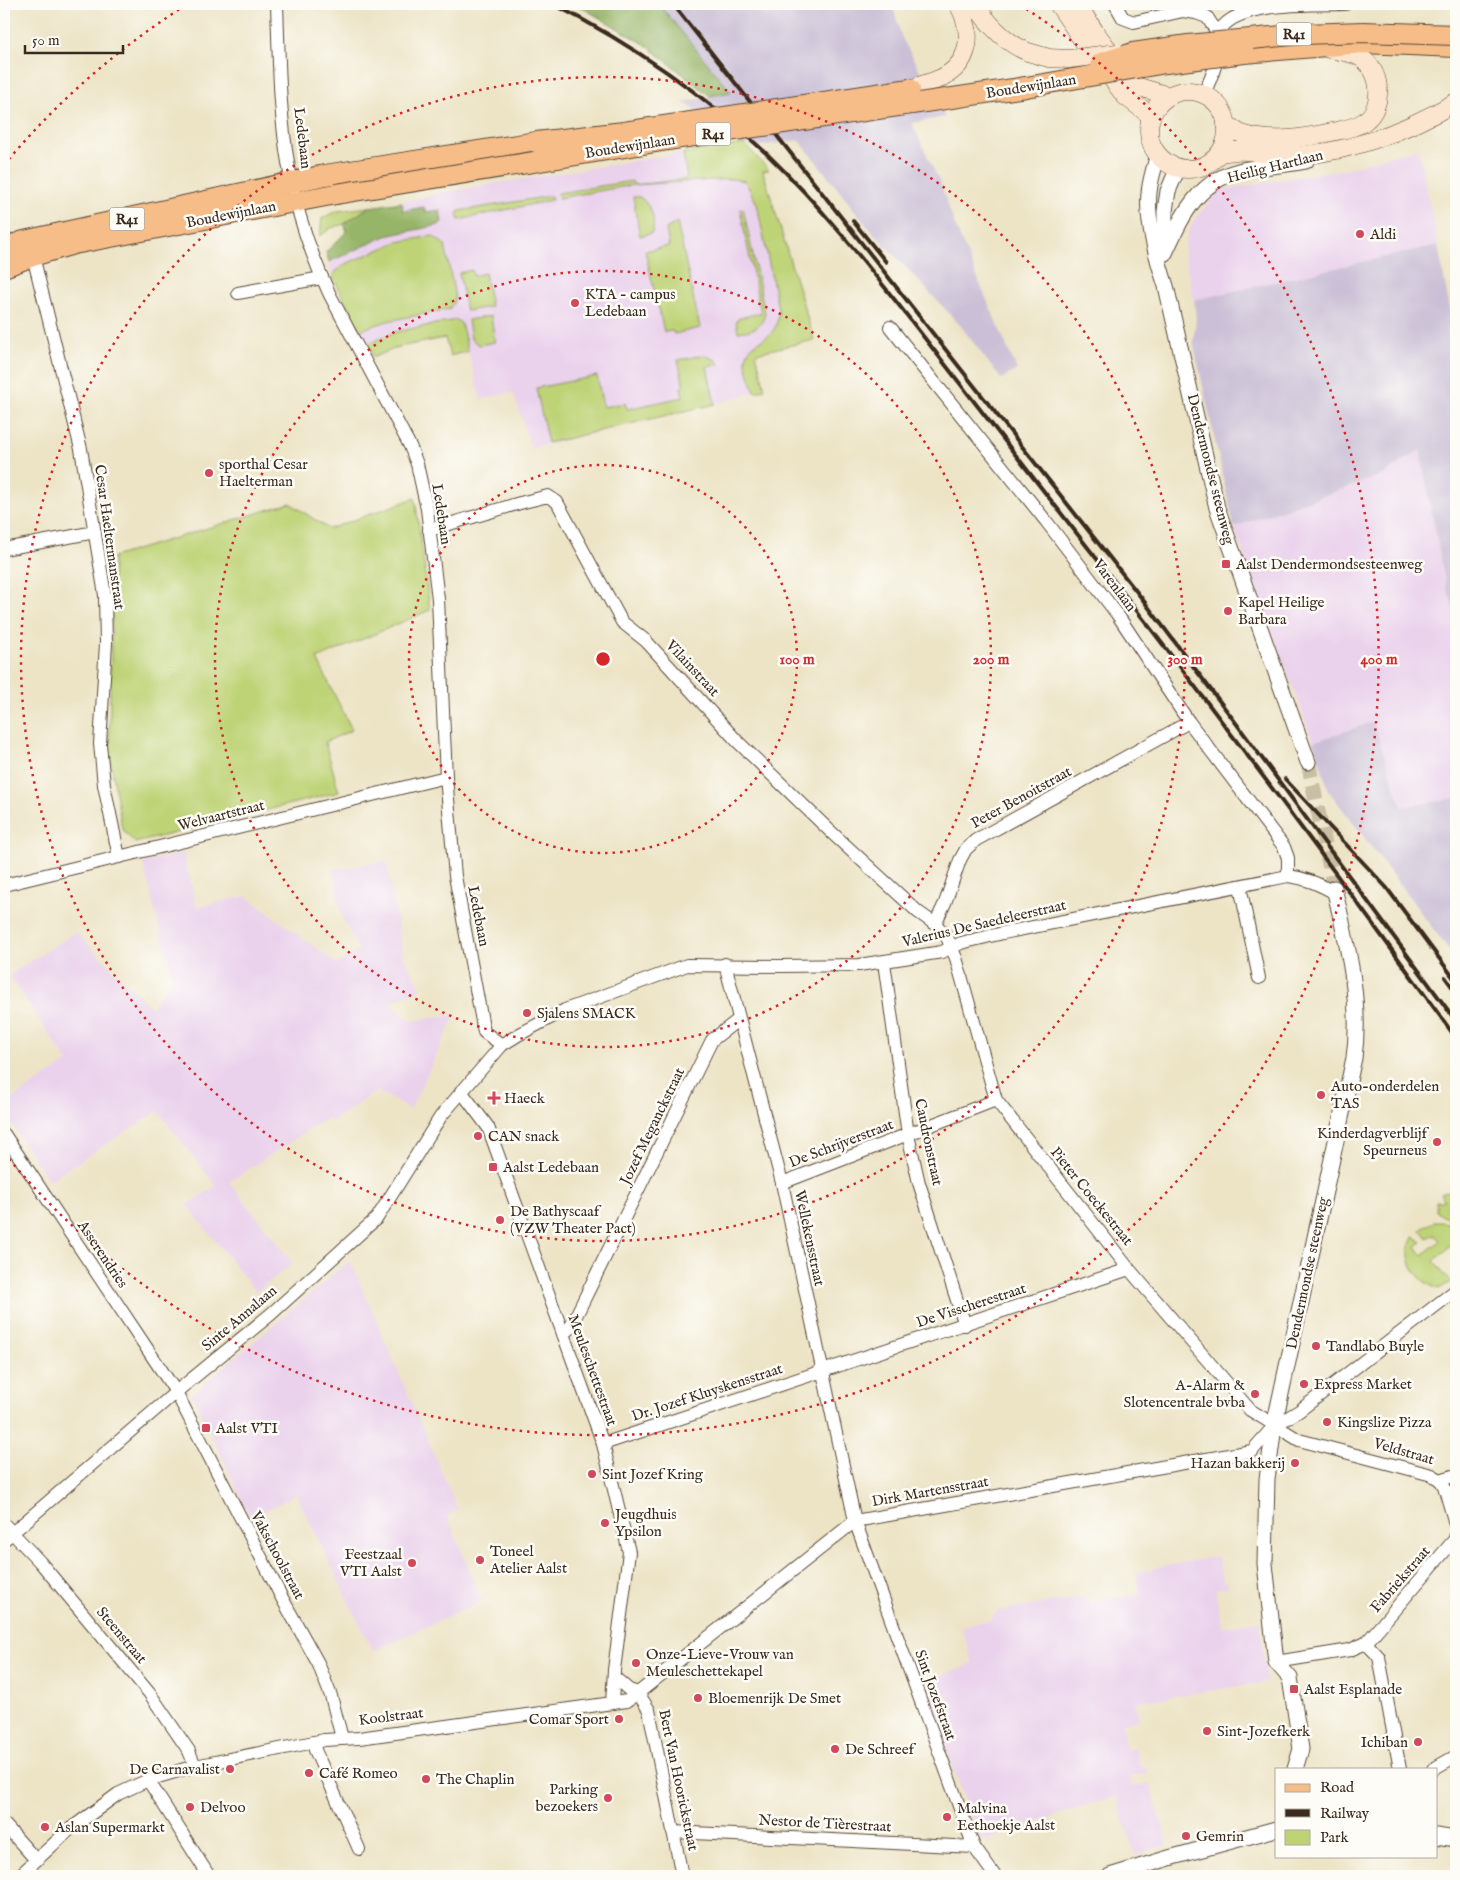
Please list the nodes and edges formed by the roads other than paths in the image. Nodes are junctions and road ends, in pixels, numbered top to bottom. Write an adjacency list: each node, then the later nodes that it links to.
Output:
1 (277, 4): 23 (street, Ledebaan)
2 (958, 4): 13 (main road, Boudewijnlaan)
3 (975, 4): 12 (main road, Boudewijnlaan, bridge)
4 (1058, 4): 17 (main road)
5 (1077, 4): 15 (main road)
6 (1115, 4): 8 (street)
7 (1346, 4): 8 (street)
8 (1218, 34): 14 (street)
9 (1456, 35): 12 (main road, Boudewijnlaan / R41, bridge)
10 (1456, 47): 11 (main road, Boudewijnlaan / R41)
11 (1322, 48): 18 (main road, Boudewijnlaan); 24 (main road, Boudewijnlaan / R41, bridge)
12 (1133, 53): 13 (main road, Boudewijnlaan / R41, bridge)
13 (910, 90): 23 (main road, Boudewijnlaan / R41, bridge)
14 (1204, 94): 15 (main road); 18 (main road)
15 (1169, 96): 17 (main road)
16 (1456, 102): 19 (main road, Heilig Hartlaan)
17 (1151, 116): 21 (main road)
18 (1226, 124): 20 (main road)
19 (1334, 151): 20 (main road, Heilig Hartlaan); 26 (street, Heilig Hartlaan)
20 (1220, 153): 22 (main road)
21 (1158, 155): 22 (main road); 30 (street, Dendermondse steenweg)
22 (1178, 168): 26 (street, Dendermondse steenweg)
23 (292, 182): 24 (street, Ledebaan); 25 (main road, Boudewijnlaan / R41)
24 (297, 201): 27 (main road, Boudewijnlaan / R41); 29 (street, Ledebaan)
25 (4, 248)
26 (1165, 254): 30 (street, Dendermondse steenweg)
27 (33, 256): 28 (main road, Boudewijnlaan / R41); 34 (street, Cesar Haeltermanstraat)
28 (4, 267)
29 (322, 278): 31 (street); 33 (street, Ledebaan)
30 (1166, 286): 37 (street, Dendermondse steenweg)
31 (238, 293)
32 (890, 327): 36 (street, Varenlaan)
33 (429, 530): 38 (street, Ledebaan); 44 (street, Vilainstraat)
34 (95, 532): 35 (street); 39 (street, Cesar Haeltermanstraat)
35 (4, 549)
36 (1189, 722): 40 (street, Varenlaan); 44 (street, Peter Benoitstraat)
37 (1308, 762)
38 (446, 778): 39 (street, Welvaartstraat); 50 (street, Ledebaan)
39 (119, 857): 41 (street, Welvaartstraat)
40 (1288, 876): 42 (street, Valerius De Saedeleerstraat); 43 (street, Valerius De Saedeleerstraat)
41 (4, 885)
42 (1240, 886): 45 (street, Valerius De Saedeleerstraat); 48 (street)
43 (1334, 890): 62 (street, Dendermondse steenweg)
44 (935, 924): 45 (street)
45 (952, 947): 46 (street, Valerius De Saedeleerstraat); 52 (street, Pieter Coeckestraat)
46 (884, 962): 47 (street, Valerius De Saedeleerstraat); 54 (street, Caudronstraat)
47 (725, 964): 49 (street, Wellekensstraat); 50 (street, Valerius De Saedeleerstraat)
48 (1259, 978)
49 (738, 1020): 55 (street, Wellekensstraat); 59 (street, Jozef Meganckstraat)
50 (502, 1046): 51 (street, Valerius De Saedeleerstraat)
51 (461, 1091): 59 (street, Meuleschettestraat); 61 (street, Sinte Annalaan)
52 (996, 1100): 54 (street, De Schrijverstraat); 56 (street, Pieter Coeckestraat)
53 (4, 1134): 61 (street, Asserendries)
54 (908, 1135): 55 (street, De Schrijverstraat); 58 (street, Caudronstraat)
55 (782, 1183): 60 (street, Wellekensstraat)
56 (1129, 1269): 58 (street, De Visscherestraat); 62 (street, Pieter Coeckestraat)
57 (1456, 1290): 62 (street, Dirk Martensstraat)
58 (965, 1325): 60 (street, De Visscherestraat)
59 (563, 1334): 63 (street, Meuleschettestraat)
60 (822, 1371): 63 (street, Dr. Jozef Kluyskensstraat); 66 (street, Wellekensstraat)
61 (176, 1392): 68 (street, Sinte Annalaan); 75 (street, Vakschoolstraat)
62 (1274, 1426): 65 (street, Veldstraat); 66 (street, Dirk Martensstraat); 71 (street, Dendermondse steenweg)
63 (603, 1444): 72 (street, Meuleschettestraat)
64 (1456, 1475): 65 (street)
65 (1440, 1480): 67 (street)
66 (855, 1520): 73 (street, Dirk Martensstraat); 88 (street, Sint Jozefstraat)
67 (1456, 1527)
68 (6, 1532): 78 (street, Steenstraat)
69 (1456, 1534): 70 (street, Fabriekstraat)
70 (1366, 1643): 71 (street); 80 (street)
71 (1276, 1662): 79 (street)
72 (614, 1677): 73 (street); 74 (street, Meuleschettestraat)
73 (638, 1693): 74 (street, Koolstraat); 85 (street, Bert Van Hoorickstraat)
74 (612, 1703): 75 (street, Koolstraat)
75 (342, 1738): 76 (street, Koolstraat)
76 (314, 1742): 78 (street, Koolstraat); 89 (street)
77 (1456, 1756): 81 (street)
78 (196, 1766): 82 (street, Koolstraat)
79 (1295, 1768)
80 (1400, 1768)
81 (1435, 1768)
82 (148, 1780): 90 (street, Koolstraat); 92 (street)
83 (4, 1824): 90 (street)
84 (1275, 1829): 95 (street)
85 (673, 1832): 88 (street, Nestor de Tièrestraat); 93 (street, Bert Van Hoorickstraat)
86 (1438, 1836): 87 (street)
87 (1456, 1839)
88 (974, 1848): 94 (street, Sint Jozefstraat)
89 (359, 1849)
90 (36, 1860): 91 (street, Koolstraat)
91 (19, 1876)
92 (209, 1876)
93 (682, 1876)
94 (995, 1876)
95 (1110, 1876)

